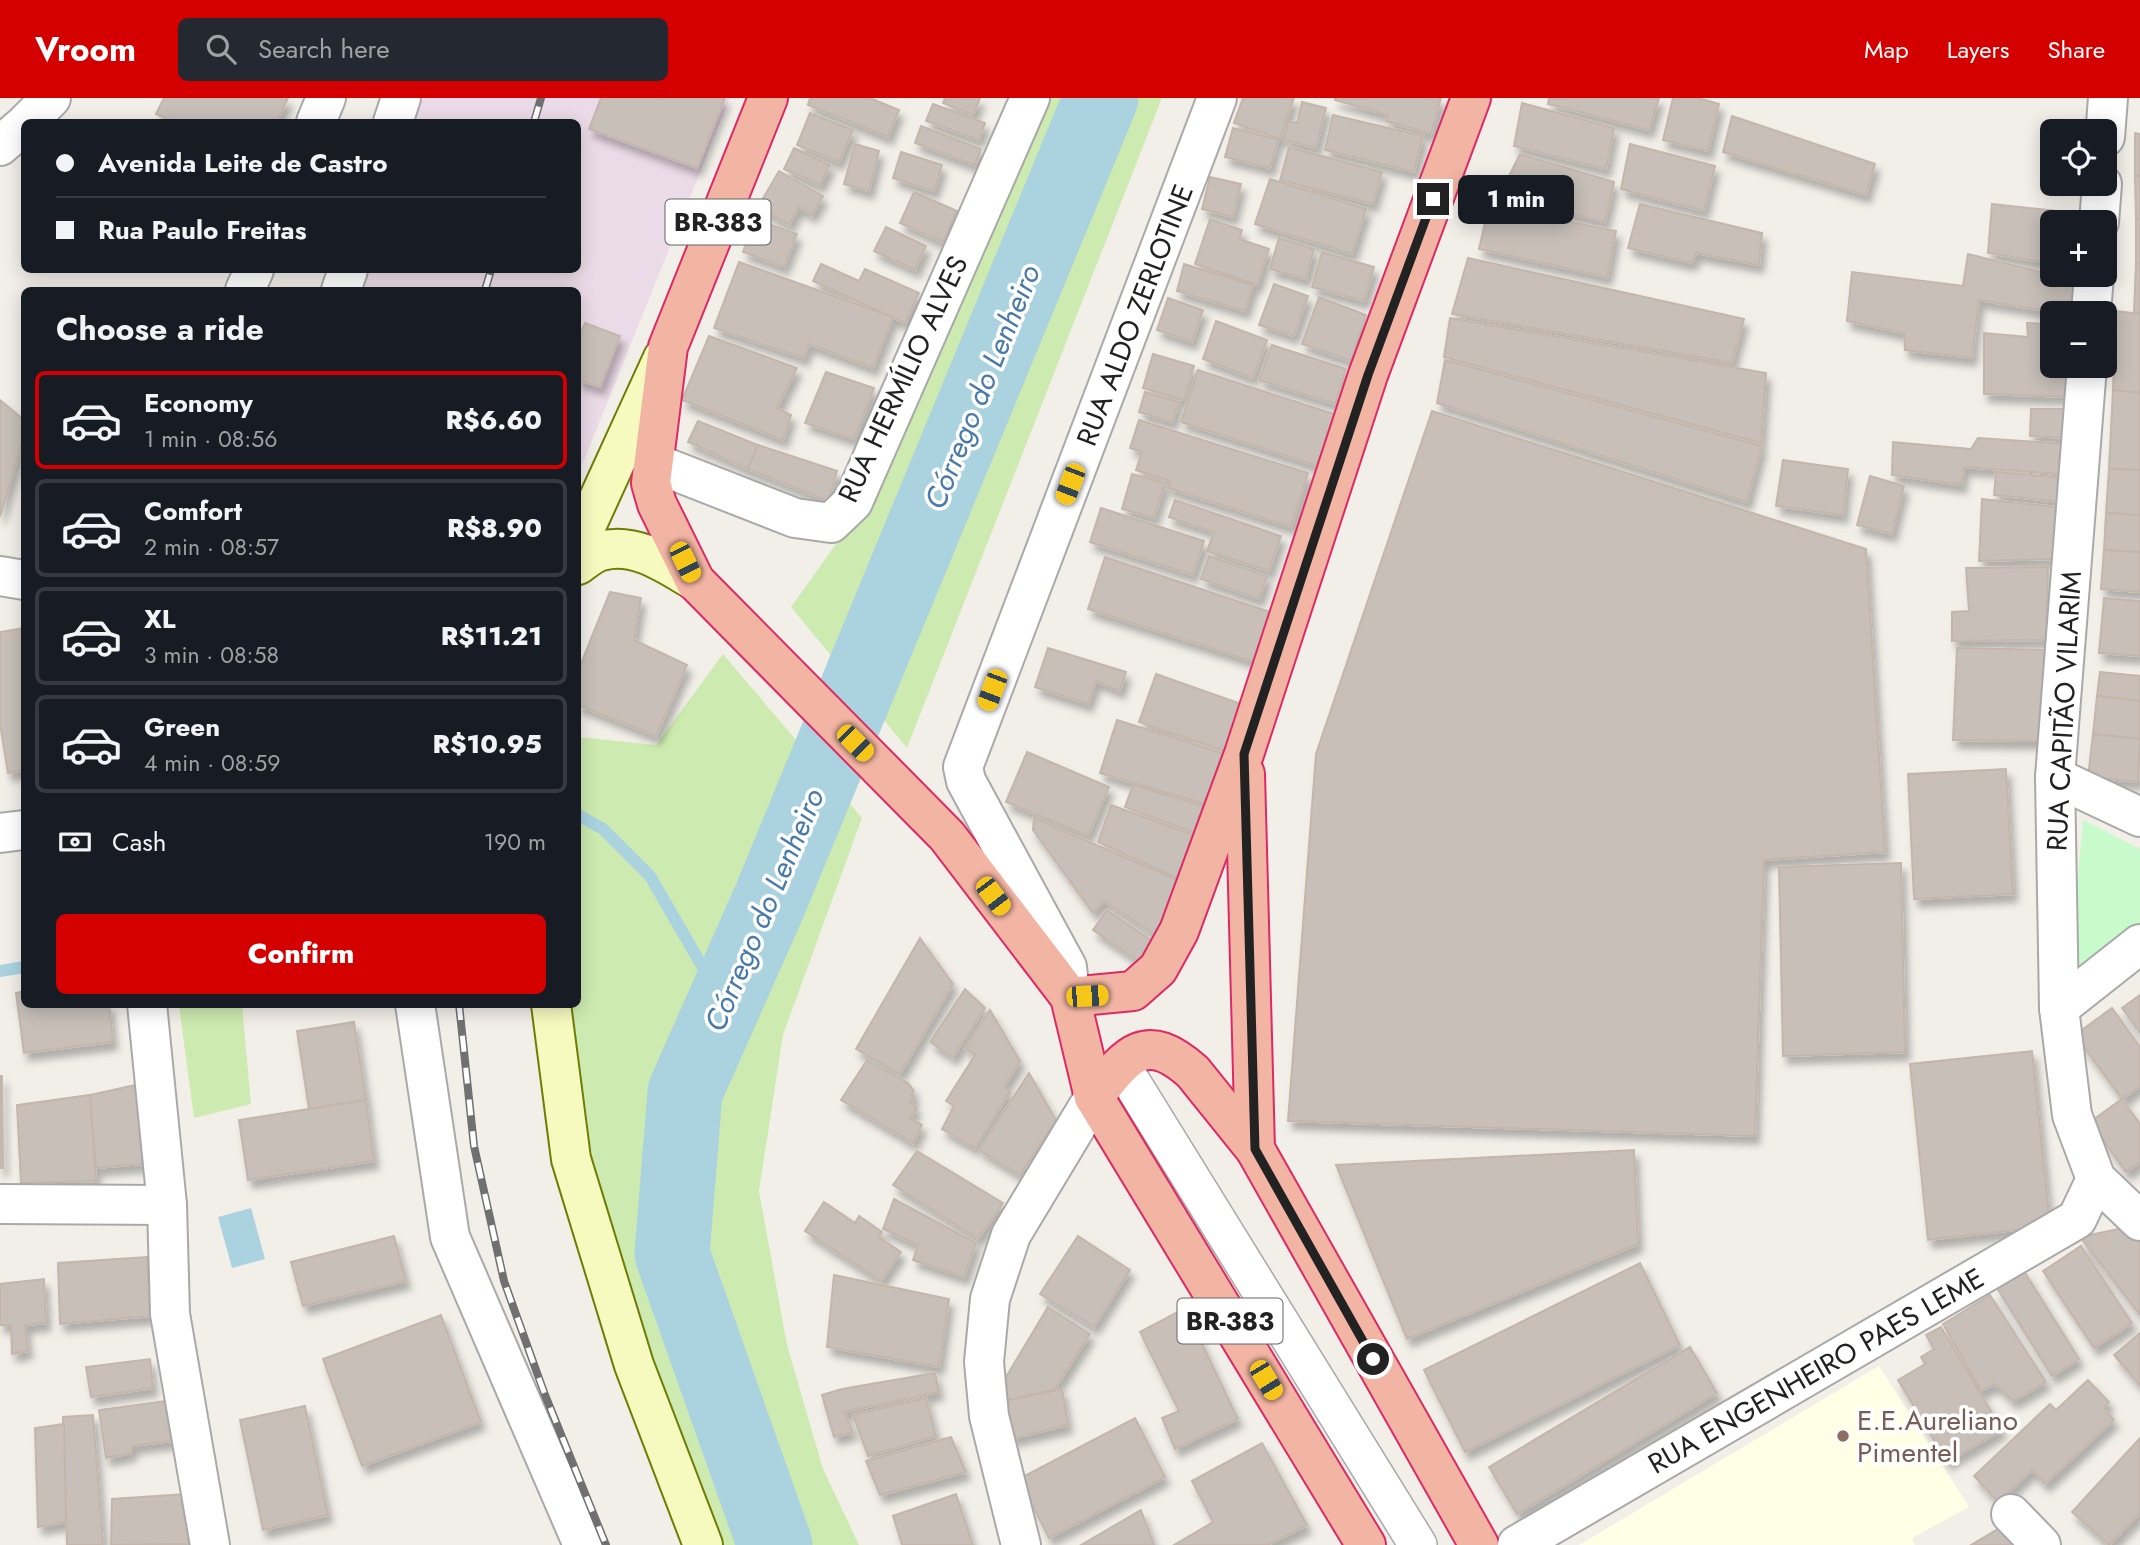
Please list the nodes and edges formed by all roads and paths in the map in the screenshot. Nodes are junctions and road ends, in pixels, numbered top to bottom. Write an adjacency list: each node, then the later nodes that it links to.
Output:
1 (51, 98): 9 (street)
2 (326, 98): 10 (street)
3 (401, 98): 11 (street)
4 (768, 98): 15 (highway, BR-383)
5 (1030, 98): 17 (street, RUA HERMÍLIO ALVES)
6 (1217, 98): 29 (street, RUA ALDO ZERLOTINE)
7 (1471, 98): 23 (highway)
8 (2108, 98): 12 (street)
9 (31, 119)
10 (317, 119)
11 (394, 119)
12 (2106, 119)
13 (21, 128): 14 (street)
14 (0, 146)
15 (668, 347): 17 (highway, BR-383); 18 (main road, BR-383)
16 (2086, 378): 24 (street, RUA CAPITÃO VILARIM)
17 (652, 462): 22 (highway, BR-383)
18 (581, 537)
19 (581, 563): 22 (main road, BR-383)
20 (0, 576): 21 (street)
21 (21, 580)
22 (695, 581): 29 (highway, BR-383)
23 (1244, 754): 29 (highway); 36 (highway)
24 (2055, 776): 25 (street); 33 (street, RUA CAPITÃO VILARIM)
25 (2140, 817)
26 (21, 830): 27 (street)
27 (0, 832)
28 (2140, 944): 33 (street)
29 (1070, 997): 35 (highway, BR-383)
30 (146, 1008): 39 (street)
31 (416, 1008): 43 (street)
32 (552, 1008): 44 (main road)
33 (2059, 1008): 37 (street, RUA CAPITÃO VILARIM)
34 (1121, 1065): 35 (highway); 36 (highway); 47 (street)
35 (1094, 1097): 45 (street); 46 (highway, BR-383)
36 (1255, 1149): 48 (highway)
37 (2096, 1178): 40 (street); 49 (street, RUA ENGENHEIRO PAES LEME)
38 (0, 1204): 39 (street)
39 (167, 1205): 42 (street)
40 (2140, 1221)
41 (2011, 1514): 50 (street)
42 (211, 1545)
43 (583, 1545)
44 (704, 1545)
45 (1021, 1545)
46 (1366, 1545)
47 (1418, 1545)
48 (1479, 1545)
49 (1517, 1545)
50 (2041, 1545)

